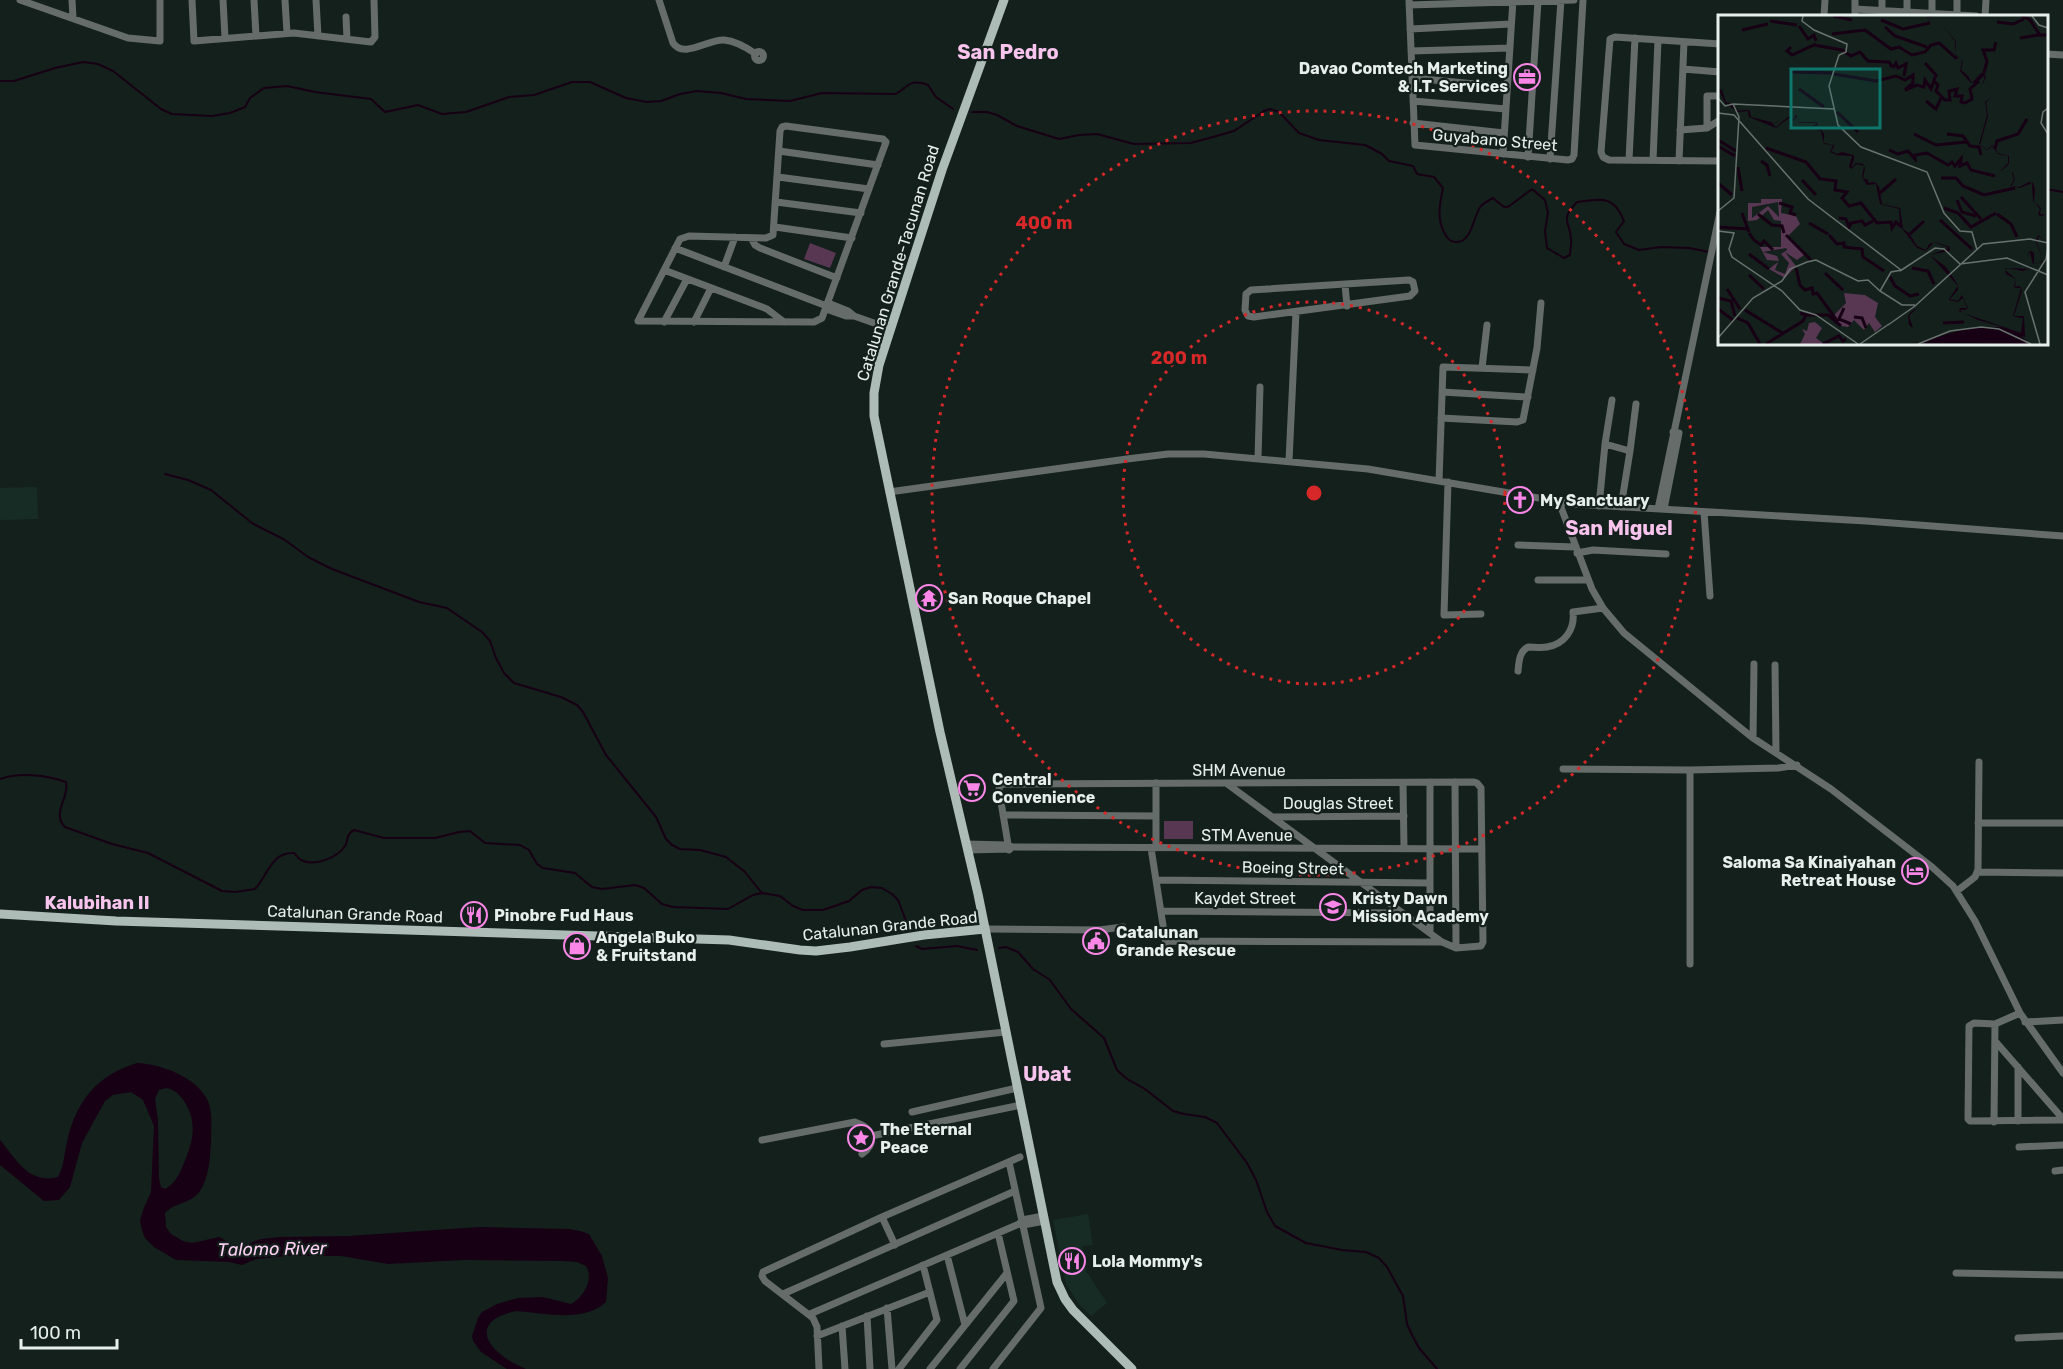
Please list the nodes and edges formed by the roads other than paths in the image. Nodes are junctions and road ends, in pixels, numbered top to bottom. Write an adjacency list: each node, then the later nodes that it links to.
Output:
1 (20, 0): 24 (street)
2 (72, 0): 34 (street)
3 (160, 0): 34 (street)
4 (192, 0): 40 (street)
5 (223, 0): 40 (street)
6 (254, 0): 38 (street)
7 (285, 0): 37 (street)
8 (316, 0): 39 (street)
9 (374, 0): 42 (street)
10 (659, 0): 48 (street)
11 (1004, 0): 96 (main road, Catalunan Grande-Tacunan Road)
12 (1561, 0): 13 (street); 23 (street); 66 (street)
13 (1574, 0)
14 (1583, 0): 66 (street, Guyabano Street)
15 (1825, 0): 30 (street)
16 (1855, 0): 28 (street)
17 (1882, 0): 26 (street)
18 (1907, 0): 27 (street)
19 (1932, 0): 29 (street)
20 (1957, 0): 31 (street)
21 (1986, 0): 32 (street)
22 (1513, 1): 23 (street); 25 (street); 35 (street)
23 (1538, 1): 65 (street)
24 (37, 3): 34 (street)
25 (1409, 3): 36 (street)
26 (1882, 10): 27 (street); 28 (street)
27 (1907, 12): 29 (street)
28 (1855, 13)
29 (1932, 14): 31 (street)
30 (1824, 15)
31 (1957, 15)
32 (1985, 15)
33 (346, 17): 42 (street)
34 (73, 18)
35 (1511, 24): 36 (street); 46 (street)
36 (1410, 29): 47 (street)
37 (287, 33): 38 (street); 39 (street)
38 (256, 36): 40 (street)
39 (318, 36): 42 (street)
40 (225, 38)
41 (1635, 38): 43 (street); 67 (street); 67 (street)
42 (347, 39)
43 (1659, 40): 44 (street); 68 (street)
44 (1684, 42): 45 (street); 51 (street)
45 (1718, 44)
46 (1510, 48): 47 (street); 54 (street)
47 (1411, 51): 53 (street)
48 (756, 54)
49 (2048, 54): 50 (street)
50 (2063, 55)
51 (1683, 69): 52 (street); 61 (street)
52 (1718, 72)
53 (1412, 78): 54 (street); 56 (street)
54 (1507, 87): 57 (street)
55 (1718, 96): 60 (street)
56 (1413, 101): 57 (street); 59 (street)
57 (1506, 109): 62 (street)
58 (1718, 121): 60 (street)
59 (1413, 123): 62 (street); 64 (street, Guyabano Street)
60 (1707, 128): 61 (street)
61 (1680, 130): 69 (street)
62 (1504, 133): 64 (street)
63 (779, 151): 71 (street); 71 (street); 72 (street)
64 (1503, 154): 65 (street, Guyabano Street)
65 (1528, 157): 66 (street, Guyabano Street)
66 (1550, 159)
67 (1629, 160): 68 (street)
68 (1653, 160): 69 (street)
69 (1679, 160): 70 (street)
70 (1718, 161)
71 (878, 165): 73 (street)
72 (778, 177): 73 (street); 74 (street)
73 (869, 189): 75 (street)
74 (776, 202): 75 (street); 77 (street)
75 (861, 213): 80 (street)
76 (1718, 217): 115 (street)
77 (774, 227): 79 (street); 80 (street)
78 (735, 237): 79 (street); 81 (street); 82 (street)
79 (751, 238): 84 (street)
80 (852, 238): 84 (street)
81 (675, 248): 82 (street); 83 (street)
82 (724, 267): 89 (street)
83 (664, 270): 85 (street); 92 (street)
84 (837, 278): 89 (street)
85 (687, 279): 87 (street); 92 (street)
86 (1346, 285): 90 (street); 90 (street); 91 (street)
87 (711, 288): 93 (street); 94 (street)
88 (1541, 303): 98 (street)
89 (826, 306): 94 (street); 96 (street)
90 (1347, 306): 91 (street)
91 (1296, 312): 108 (street)
92 (664, 322): 93 (street)
93 (693, 322): 94 (street)
94 (784, 322)
95 (1487, 325): 97 (street)
96 (891, 329): 111 (main road, Catalunan Grande-Tacunan Road)
97 (1482, 368): 98 (street); 100 (street)
98 (1533, 370): 101 (street)
99 (1260, 387): 107 (street)
100 (1442, 392): 101 (street); 104 (street)
101 (1528, 397): 104 (street)
102 (1612, 400): 105 (street)
103 (1636, 404): 106 (street)
104 (1441, 418): 109 (street)
105 (1605, 444): 106 (street); 113 (street)
106 (1630, 451): 114 (street)
107 (1258, 458): 108 (street); 111 (street)
108 (1289, 461): 109 (street)
109 (1439, 481): 110 (street)
110 (1448, 482): 112 (street); 125 (street)
111 (889, 492): 146 (main road, Catalunan Grande-Tacunan Road)
112 (1559, 502): 113 (street); 119 (street)
113 (1599, 506): 114 (street)
114 (1620, 507): 115 (street)
115 (1661, 509): 116 (street)
116 (1704, 512): 117 (street); 123 (street)
117 (2063, 536)
118 (1518, 545): 119 (street)
119 (1576, 550): 120 (street); 122 (street)
120 (1666, 554)
121 (1538, 580): 122 (street)
122 (1587, 580): 124 (street)
123 (1710, 596)
124 (1603, 608): 128 (street); 129 (street)
125 (1481, 614)
126 (1754, 664): 129 (street)
127 (1775, 665): 130 (street)
128 (1518, 671)
129 (1753, 738): 130 (street)
130 (1776, 752): 132 (street)
131 (1979, 762): 144 (street)
132 (1797, 765): 134 (street); 159 (street)
133 (1563, 769): 134 (street)
134 (1690, 770): 170 (street)
135 (1430, 782): 136 (street, SHM Avenue); 139 (street, SHM Avenue); 151 (street)
136 (1455, 782): 152 (street); 153 (street, SHM Avenue)
137 (1156, 783): 138 (street, SHM Avenue); 140 (street, SHM Avenue); 141 (street)
138 (1226, 783): 139 (street, SHM Avenue); 143 (street)
139 (1403, 783): 142 (street)
140 (1003, 815): 141 (street); 147 (street)
141 (1156, 816): 148 (street)
142 (1404, 816): 143 (street, Douglas Street); 150 (street)
143 (1272, 817): 149 (street)
144 (1978, 823): 145 (street); 154 (street)
145 (2063, 823)
146 (966, 847): 147 (street, STM Avenue); 164 (main road, Catalunan Grande-Tacunan Road)
147 (1009, 847): 148 (street, STM Avenue)
148 (1154, 848): 149 (street, STM Avenue); 156 (street)
149 (1314, 848): 150 (street, STM Avenue); 157 (street)
150 (1404, 848): 151 (street, STM Avenue)
151 (1430, 849): 152 (street, STM Avenue); 158 (street)
152 (1456, 849): 153 (street, STM Avenue); 168 (street)
153 (1482, 849): 168 (street)
154 (1977, 872): 155 (street); 159 (street)
155 (2063, 873)
156 (1156, 880): 157 (street, Boeing Street); 160 (street)
157 (1360, 882): 158 (street, Boeing Street); 161 (street)
158 (1430, 882): 165 (street)
159 (1957, 891): 171 (street)
160 (1161, 911): 161 (street, Kaydet Street); 166 (street)
161 (1402, 912): 165 (street)
162 (0, 914): 164 (main road, Catalunan Grande Road)
163 (1123, 927): 164 (street)
164 (985, 928): 175 (main road, Catalunan Grande Road)
165 (1430, 933): 167 (street)
166 (1166, 941): 167 (street); 169 (street)
167 (1442, 942): 168 (street)
168 (1456, 948)
169 (1167, 951)
170 (1690, 964)
171 (2020, 1013): 173 (street); 174 (street)
172 (2063, 1020): 173 (street)
173 (2025, 1022): 179 (street)
174 (1995, 1024): 176 (street); 185 (street)
175 (1006, 1032): 177 (street); 180 (main road, Catalunan Grande Road)
176 (1995, 1041): 178 (street); 185 (street)
177 (884, 1044)
178 (2018, 1067): 183 (street); 184 (street)
179 (2063, 1073)
180 (1017, 1088): 181 (main road, Catalunan Grande Road); 182 (street)
181 (1021, 1105): 186 (street); 195 (main road, Catalunan Grande Road)
182 (912, 1112)
183 (2063, 1120): 184 (street)
184 (2018, 1121): 185 (street)
185 (1994, 1122)
186 (871, 1136): 187 (street); 190 (street)
187 (762, 1140)
188 (2063, 1145): 189 (street)
189 (2019, 1147)
190 (861, 1154)
191 (1020, 1157): 192 (street)
192 (1009, 1162): 193 (street); 194 (street)
193 (1015, 1191): 196 (street); 198 (street)
194 (882, 1217): 198 (street); 205 (street)
195 (1044, 1218): 196 (street); 222 (main road, Catalunan Grande Road)
196 (1021, 1223): 197 (street); 221 (street)
197 (998, 1233): 199 (street); 201 (street)
198 (895, 1245): 205 (street)
199 (947, 1255): 200 (street); 209 (street)
200 (923, 1265): 204 (street); 207 (street)
201 (1007, 1273): 209 (street); 220 (street)
202 (1956, 1273): 203 (street)
203 (2063, 1275)
204 (930, 1292): 206 (street); 218 (street)
205 (783, 1294): 207 (street)
206 (887, 1308): 208 (street); 217 (street)
207 (810, 1314): 211 (street)
208 (867, 1316): 210 (street); 216 (street)
209 (965, 1325): 219 (street)
210 (842, 1326): 211 (street); 215 (street)
211 (817, 1336): 214 (street)
212 (2063, 1336): 213 (street)
213 (2018, 1338)
214 (819, 1369)
215 (845, 1369)
216 (870, 1369)
217 (892, 1369)
218 (898, 1369)
219 (930, 1369)
220 (960, 1369)
221 (993, 1369)
222 (1132, 1369)

